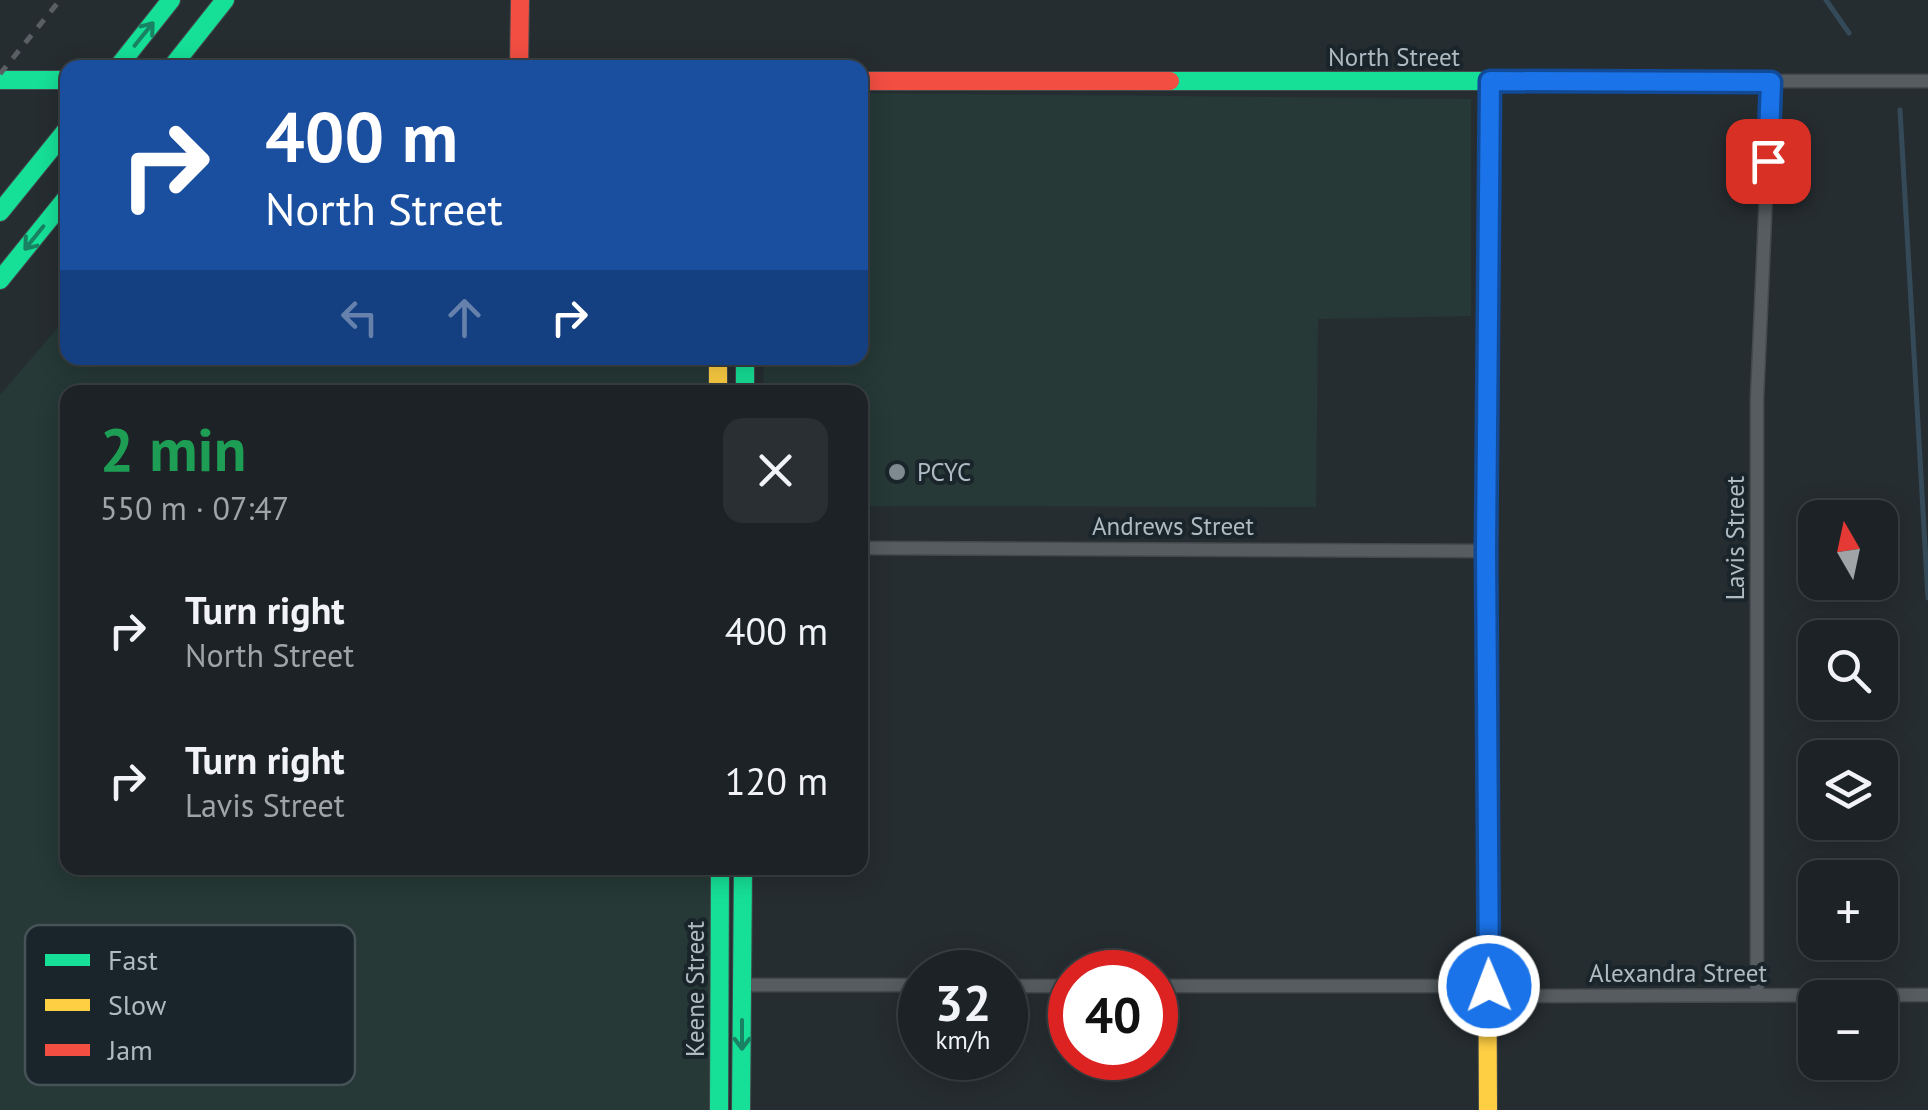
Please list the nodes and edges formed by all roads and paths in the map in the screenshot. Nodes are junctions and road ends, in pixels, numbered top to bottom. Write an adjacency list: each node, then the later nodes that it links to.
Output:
1 (171, 0): 4 (main road, one-way to 1)
2 (226, 0): 5 (main road)
3 (520, 0): 6 (main road)
4 (122, 60)
5 (177, 60)
6 (518, 60)
7 (0, 80): 8 (main road)
8 (60, 80)
9 (1928, 80): 12 (street, North Street)
10 (868, 81): 11 (main road, North Street)
11 (1490, 81): 12 (street, North Street); 18 (main road)
12 (1771, 82): 26 (street, Lavis Street)
13 (60, 138): 15 (main road)
14 (60, 206): 16 (main road, one-way to 16)
15 (0, 212)
16 (0, 280)
17 (868, 548): 18 (street, Andrews Street)
18 (1486, 550): 25 (main road)
19 (720, 875): 21 (main road, Keene Street)
20 (743, 875): 22 (main road, Keene Street)
21 (720, 984): 22 (main road); 28 (main road, Keene Street)
22 (742, 985): 23 (street); 29 (main road, Keene Street, one-way to 29)
23 (898, 986)
24 (1178, 986): 25 (street, Alexandra Street)
25 (1489, 991): 26 (street, Alexandra Street); 30 (main road)
26 (1757, 995): 27 (street, Alexandra Street)
27 (1928, 996)
28 (719, 1110)
29 (741, 1110)
30 (1488, 1110)

